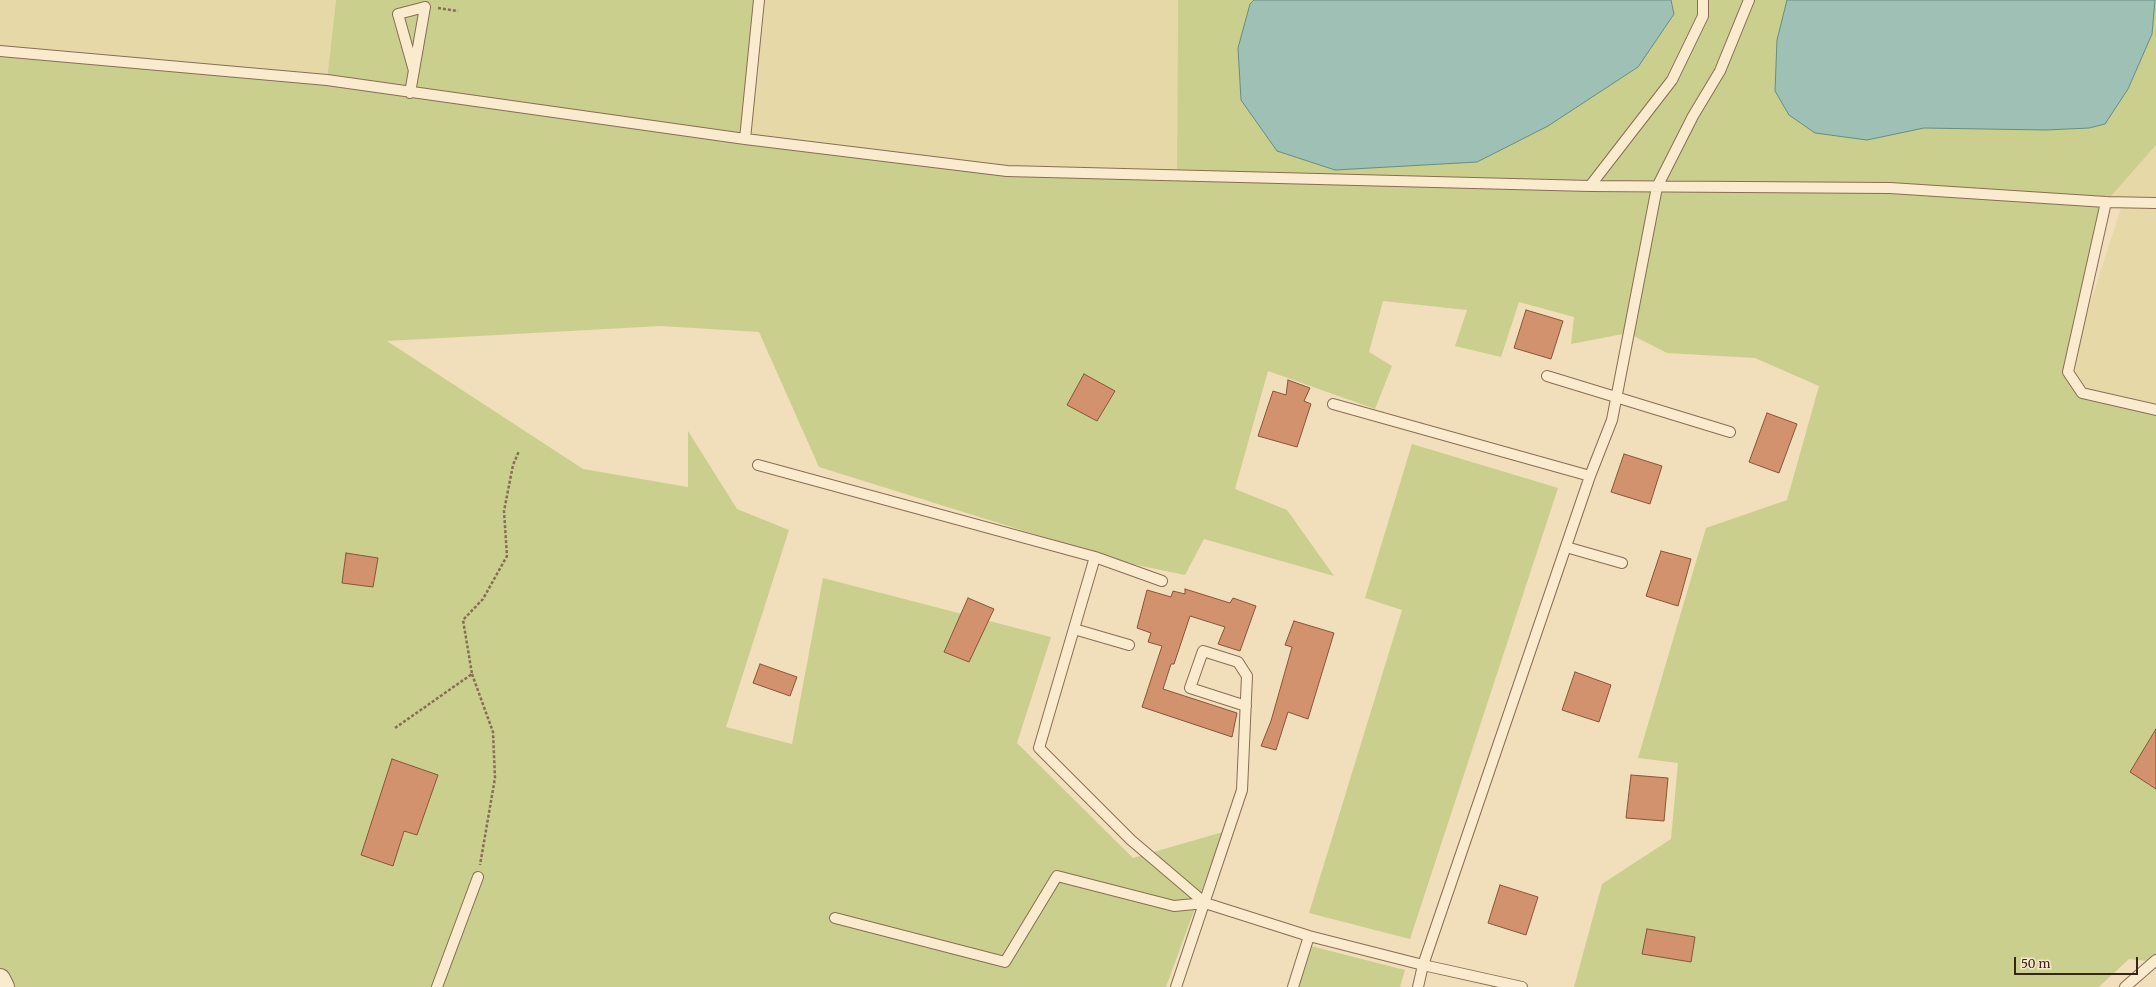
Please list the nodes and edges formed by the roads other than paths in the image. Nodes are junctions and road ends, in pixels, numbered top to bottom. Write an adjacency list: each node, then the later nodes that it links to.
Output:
1 (759, 0): 7 (lane)
2 (1702, 0): 8 (lane)
3 (1749, 0): 9 (lane)
4 (0, 51): 6 (lane)
5 (414, 71): 5 (lane); 6 (lane)
6 (410, 93): 7 (lane)
7 (745, 139): 8 (lane)
8 (1590, 186): 9 (lane)
9 (1657, 187): 10 (lane); 13 (lane)
10 (2106, 202): 11 (lane); 15 (lane)
11 (2156, 203)
12 (1547, 376): 13 (lane)
13 (1616, 398): 16 (lane); 18 (lane)
14 (1333, 404): 18 (lane)
15 (2156, 410)
16 (1730, 432)
17 (758, 465): 20 (lane)
18 (1590, 476): 19 (lane)
19 (1566, 547): 21 (lane); 31 (lane)
20 (1096, 557): 22 (lane); 23 (lane)
21 (1622, 563)
22 (1162, 581)
23 (1074, 629): 24 (lane); 27 (lane)
24 (1128, 645)
25 (1246, 706): 25 (lane); 27 (lane)
26 (478, 877): 34 (lane)
27 (1205, 903): 28 (lane); 29 (lane); 35 (lane)
28 (835, 918)
29 (1310, 936): 31 (lane); 36 (lane)
30 (2156, 960): 39 (lane)
31 (1423, 966): 37 (lane); 38 (lane)
32 (0, 980): 33 (street)
33 (4, 987)
34 (437, 987)
35 (1176, 987)
36 (1293, 987)
37 (1418, 987)
38 (1522, 987)
39 (2125, 987)

